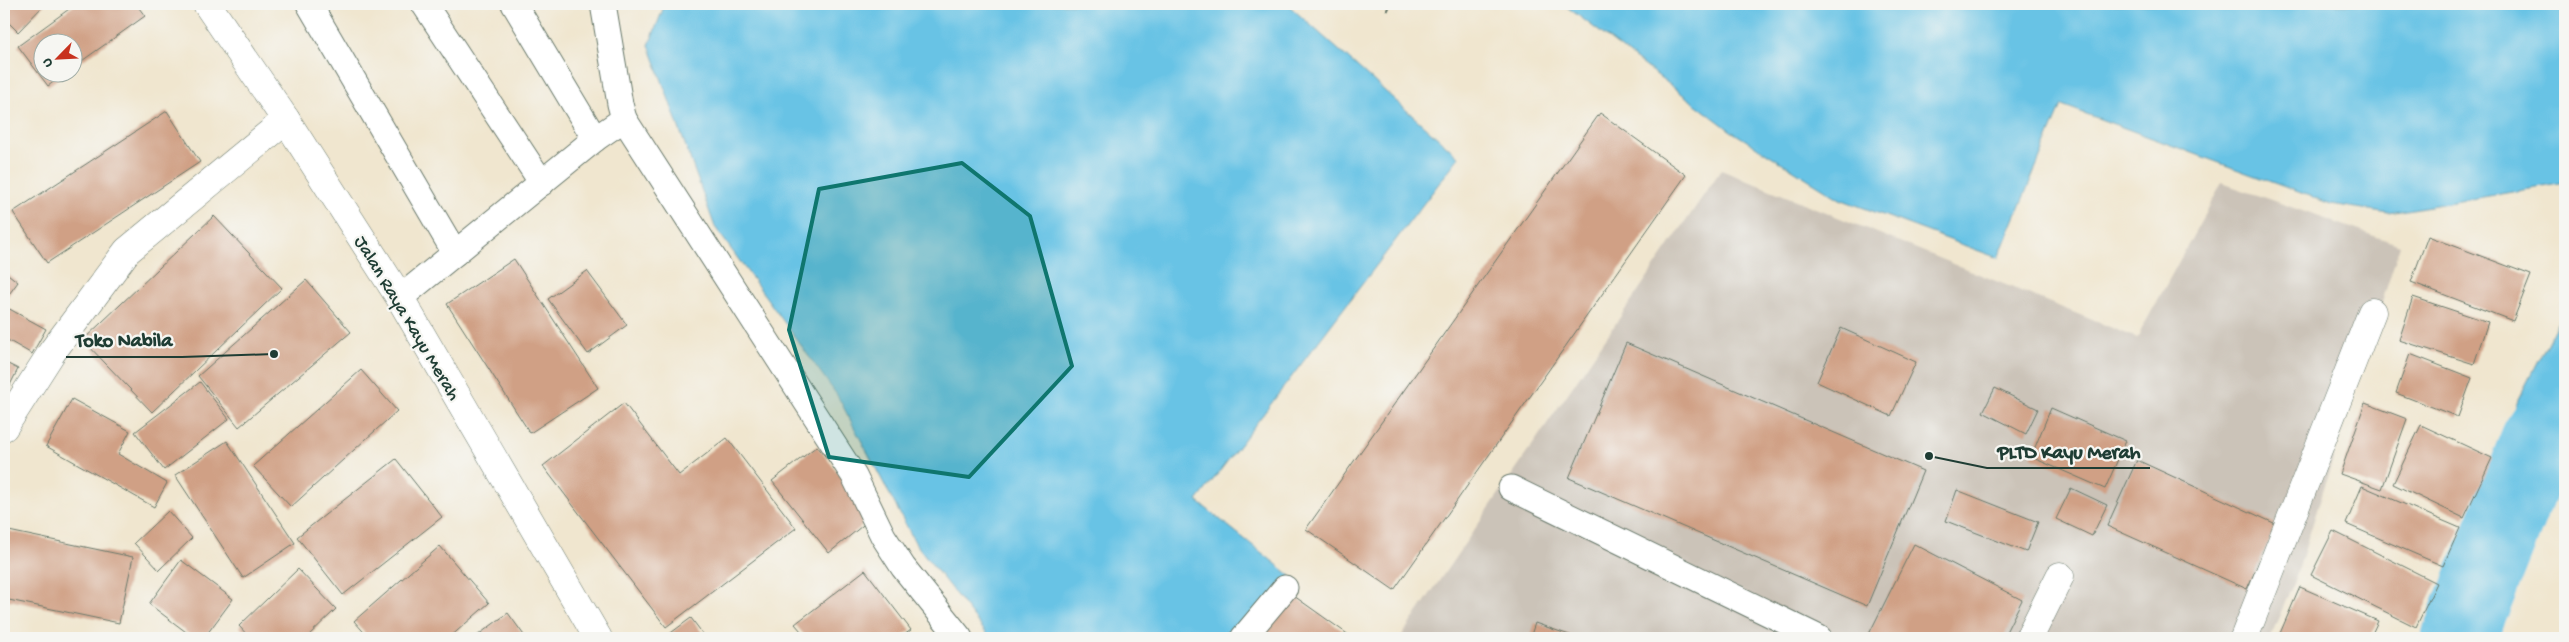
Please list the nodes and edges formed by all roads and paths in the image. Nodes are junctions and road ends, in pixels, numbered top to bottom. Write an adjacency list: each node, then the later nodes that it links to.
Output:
1 (207, 4): 9 (main road, Jalan Raya Kayu Merah)
2 (309, 4): 12 (lane)
3 (424, 4): 11 (lane)
4 (514, 4): 10 (lane)
5 (603, 4): 8 (lane)
6 (1390, 4): 7 (path)
7 (1387, 11)
8 (624, 119): 10 (lane); 20 (lane)
9 (286, 120): 13 (main road, Jalan Raya Kayu Merah); 15 (main road)
10 (596, 139): 11 (lane)
11 (542, 183): 12 (lane)
12 (455, 253): 13 (lane)
13 (400, 298): 19 (main road, Jalan Raya Kayu Merah)
14 (2372, 312): 24 (main road)
15 (4, 427)
16 (1512, 488): 22 (lane)
17 (2060, 576): 23 (main road)
18 (1285, 588): 21 (lane)
19 (598, 638)
20 (960, 638)
21 (1243, 638)
22 (1819, 638)
23 (2029, 638)
24 (2244, 638)

